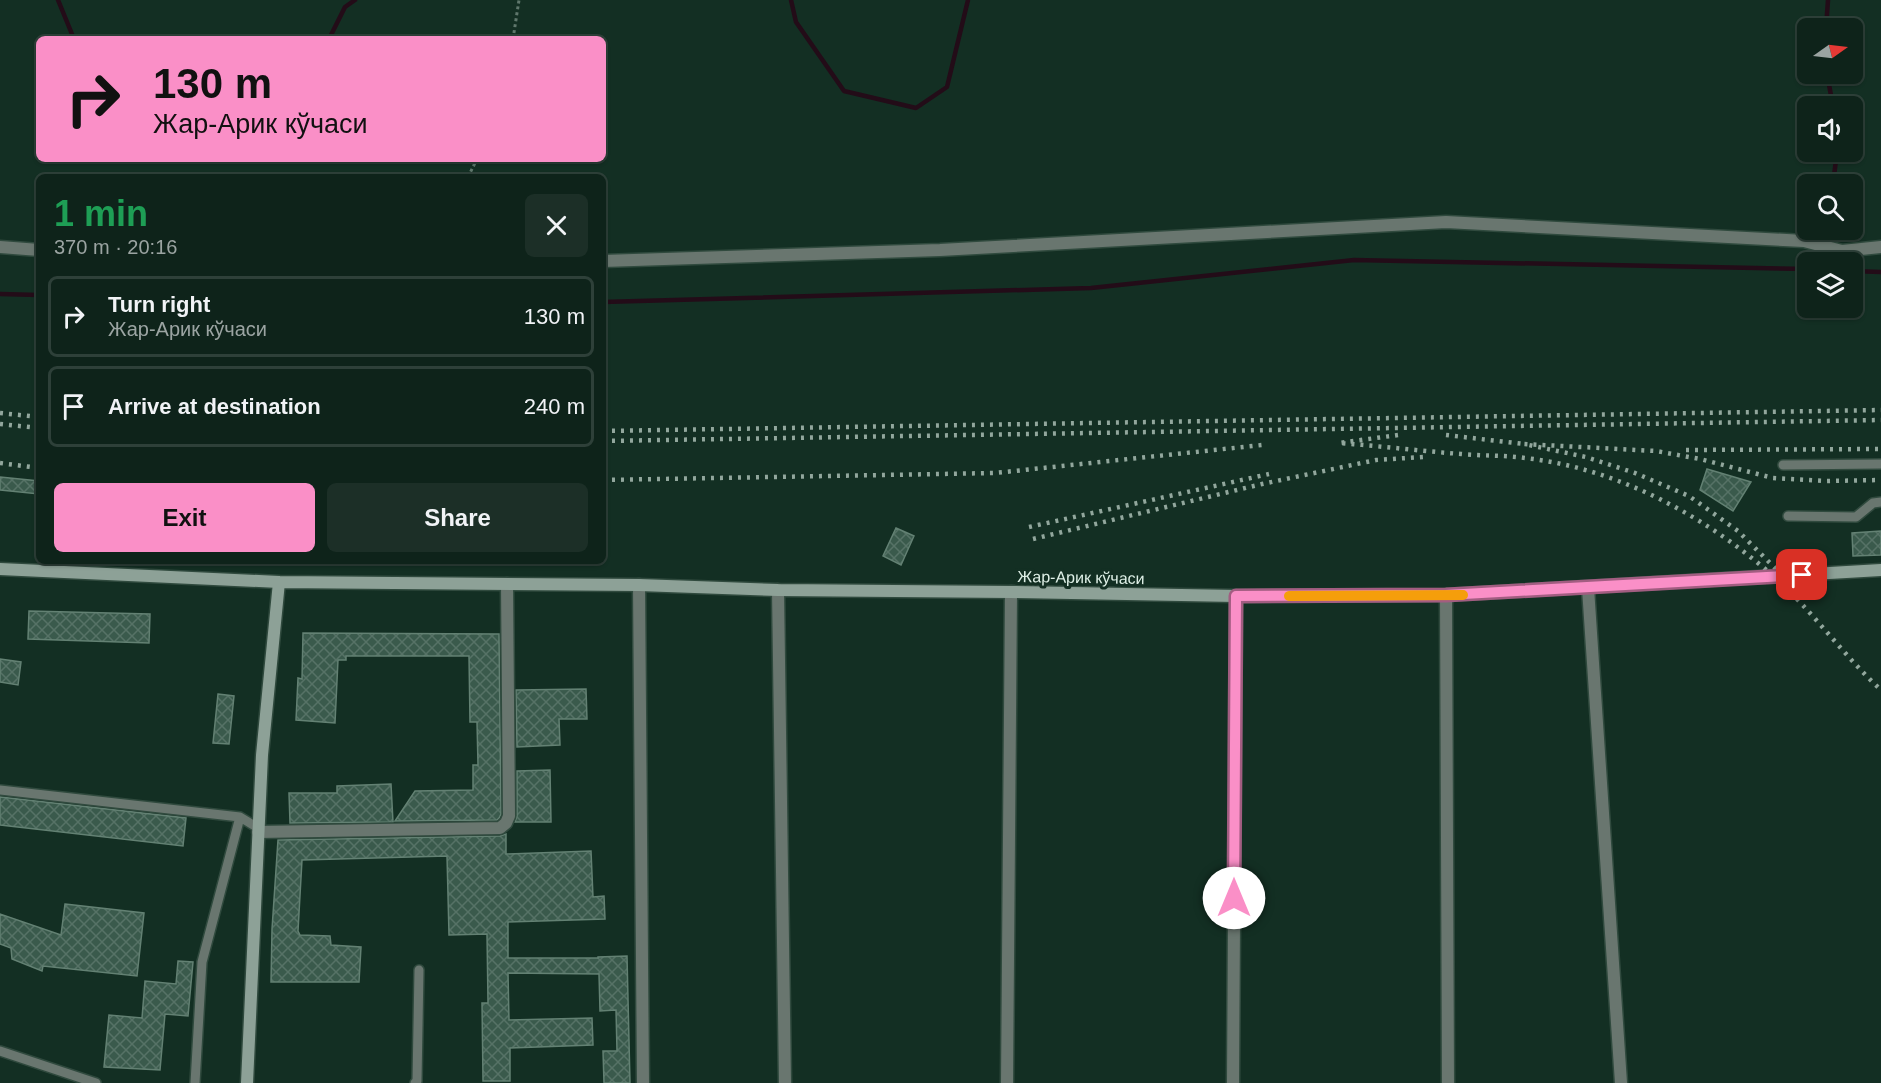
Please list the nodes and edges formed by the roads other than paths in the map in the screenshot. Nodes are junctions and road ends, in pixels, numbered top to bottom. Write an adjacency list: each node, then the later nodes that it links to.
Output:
1 (0, 247): 3 (street)
2 (1881, 247): 4 (street)
3 (36, 250)
4 (606, 261)
5 (1783, 465): 6 (lane)
6 (1881, 465)
7 (1881, 502): 8 (lane)
8 (1788, 516)
9 (0, 569): 11 (main road, Жар-Арик кўчаси)
10 (1881, 570): 14 (main road, Жар-Арик кўчаси)
11 (279, 582): 12 (main road, Жар-Арик кўчаси); 21 (main road)
12 (507, 584): 13 (main road, Жар-Арик кўчаси); 21 (street)
13 (639, 585): 15 (main road, Жар-Арик кўчаси); 28 (street)
14 (1588, 588): 17 (main road, Жар-Арик кўчаси); 33 (street)
15 (778, 590): 16 (main road, Жар-Арик кўчаси); 29 (street)
16 (1011, 592): 18 (main road, Жар-Арик кўчаси); 30 (street)
17 (1446, 595): 18 (main road, Жар-Арик кўчаси); 32 (street)
18 (1236, 596): 31 (street)
19 (0, 790): 20 (lane)
20 (240, 817): 21 (lane); 25 (lane)
21 (258, 830): 26 (main road)
22 (419, 969): 27 (lane)
23 (0, 1051): 24 (lane)
24 (96, 1083)
25 (195, 1083)
26 (247, 1083)
27 (415, 1083)
28 (643, 1083)
29 (785, 1083)
30 (1007, 1083)
31 (1233, 1083)
32 (1448, 1083)
33 (1621, 1083)

